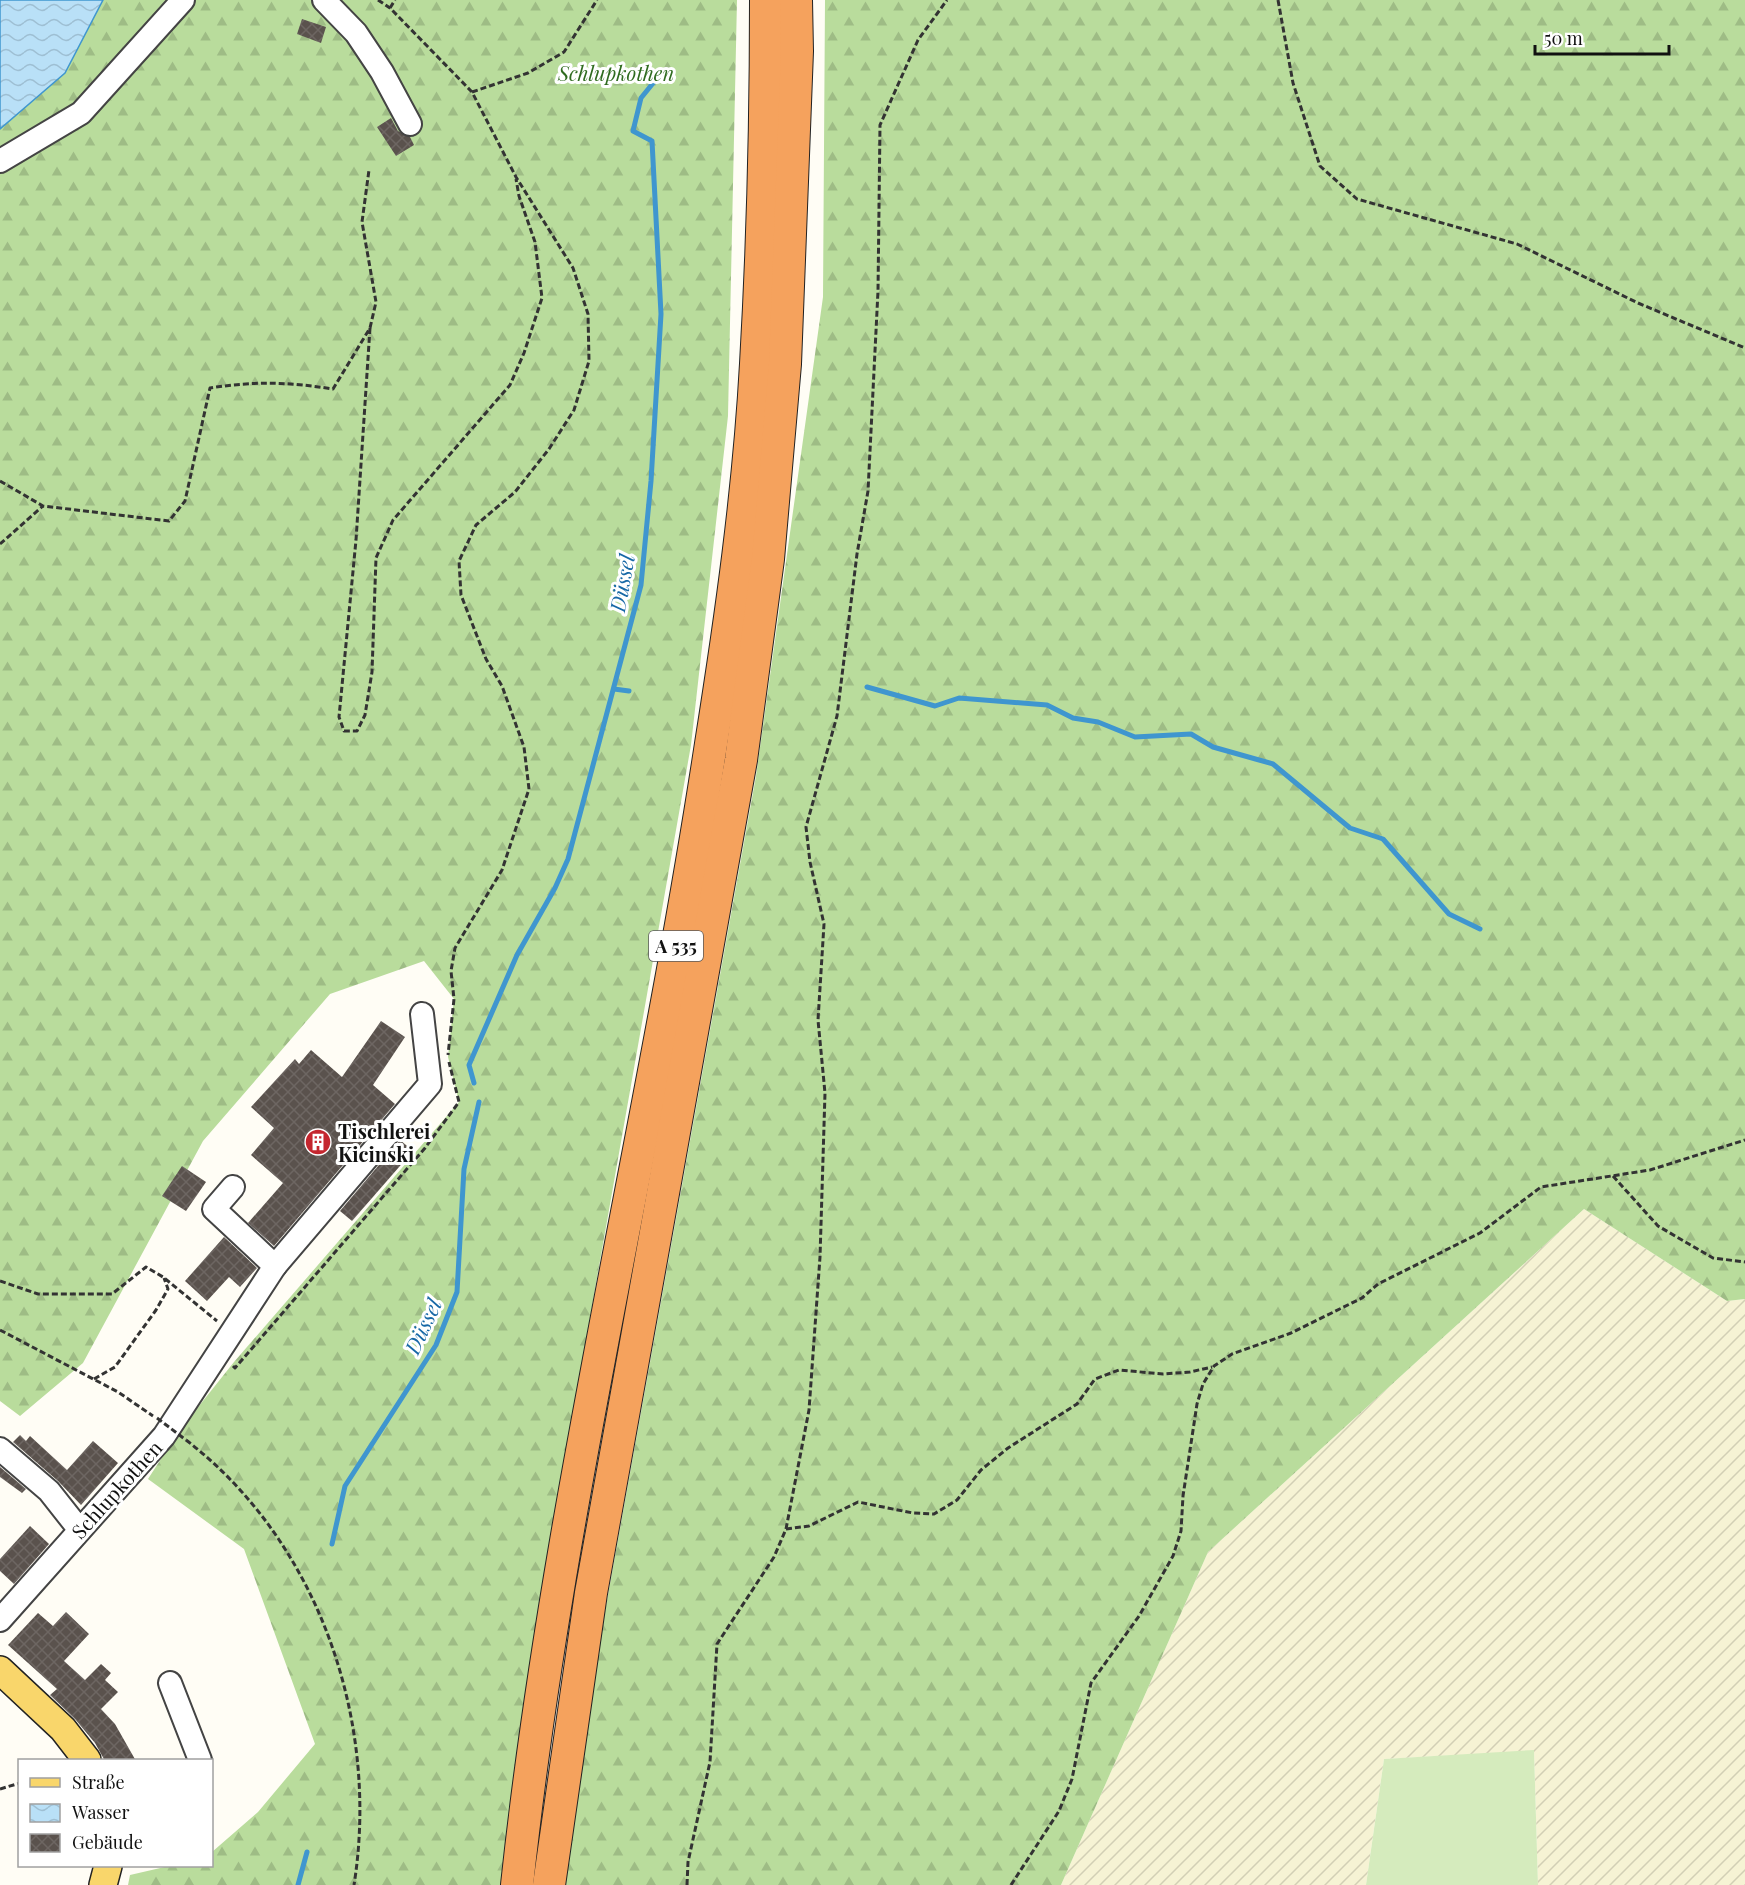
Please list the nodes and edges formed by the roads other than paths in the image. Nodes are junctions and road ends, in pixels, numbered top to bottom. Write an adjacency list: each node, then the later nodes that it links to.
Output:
1 (183, 0): 6 (lane)
2 (324, 0): 5 (lane)
3 (766, 0): 19 (highway, A 535)
4 (796, 0): 20 (highway, A 535)
5 (410, 124)
6 (0, 161)
7 (422, 1014): 9 (lane, Schlupkothen)
8 (233, 1187): 9 (lane)
9 (275, 1266): 11 (lane, Schlupkothen)
10 (0, 1449): 11 (lane)
11 (79, 1529): 12 (lane, Schlupkothen)
12 (0, 1620)
13 (0, 1670): 15 (main road)
14 (170, 1683): 16 (lane)
15 (86, 1759)
16 (199, 1759)
17 (108, 1867): 18 (main road)
18 (103, 1885)
19 (517, 1885)
20 (549, 1885)

